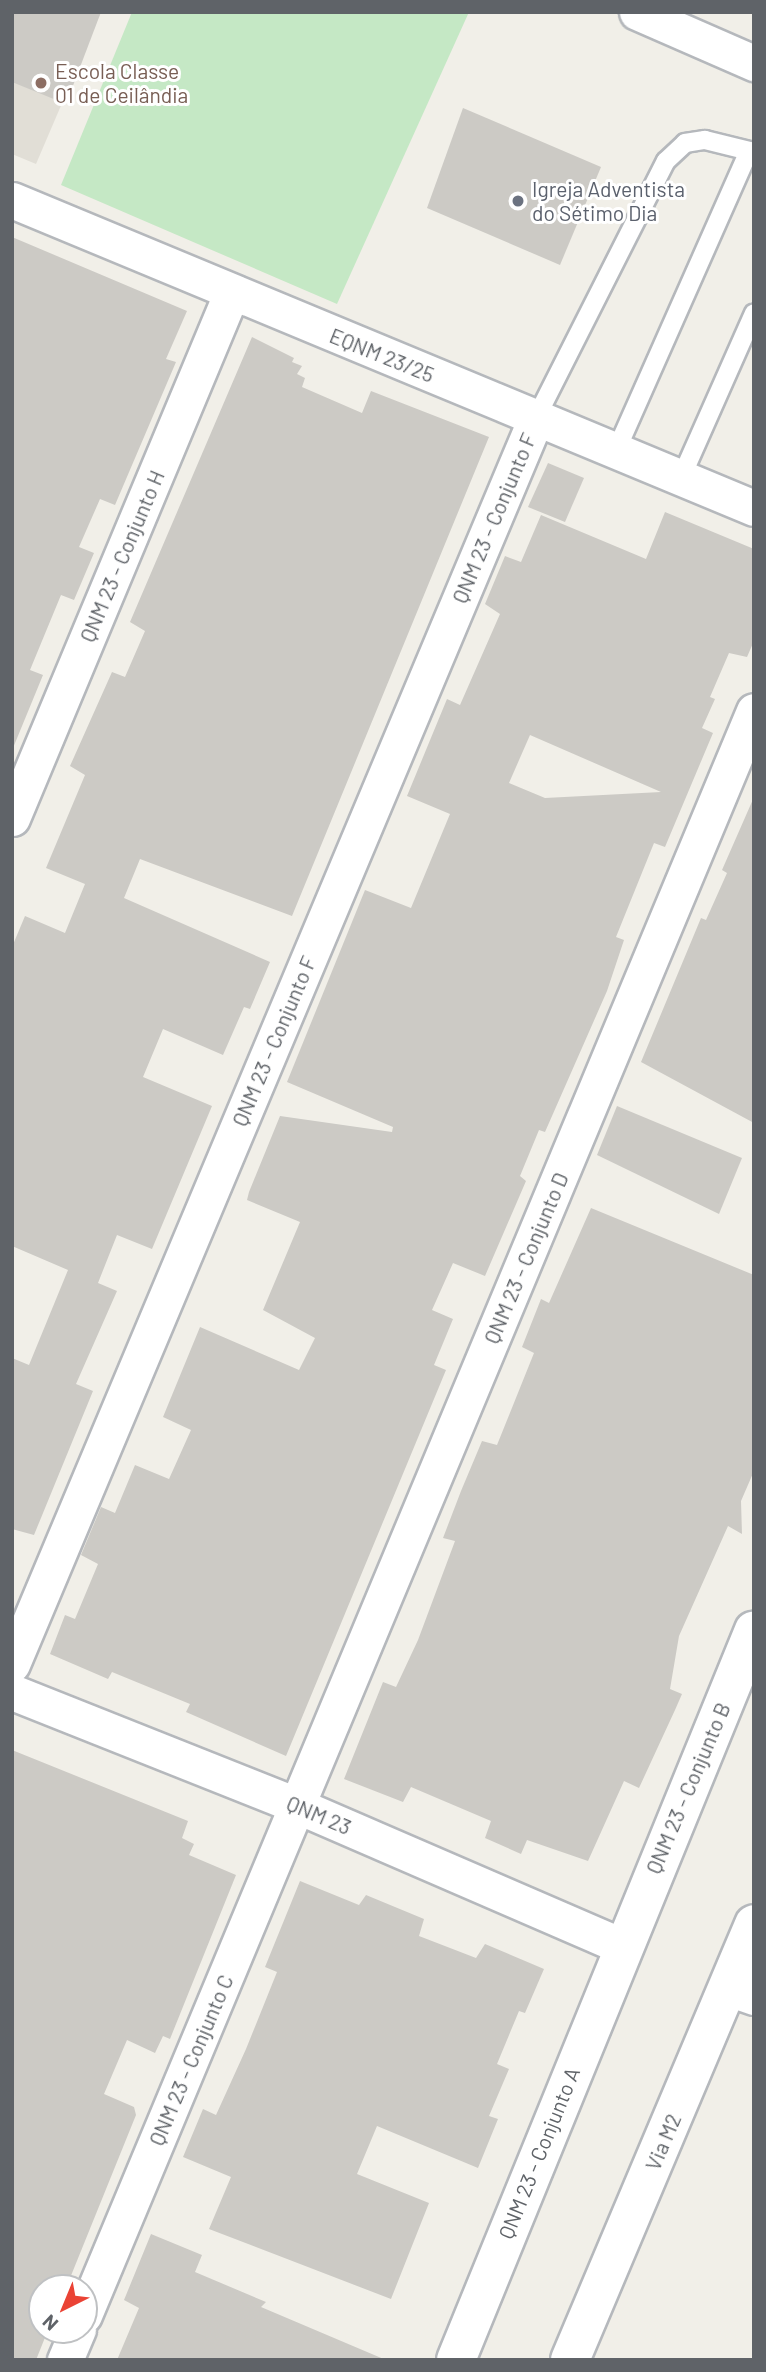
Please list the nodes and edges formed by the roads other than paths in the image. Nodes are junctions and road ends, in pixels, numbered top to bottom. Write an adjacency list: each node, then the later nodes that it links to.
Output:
1 (637, 12): 2 (street)
2 (693, 24): 3 (street)
3 (754, 63)
4 (751, 151): 8 (lane); 9 (lane)
5 (12, 200): 6 (street, EQNM 23/25)
6 (231, 294): 8 (street, EQNM 23/25); 13 (street, QNM 23 - Conjunto H)
7 (754, 313): 10 (lane)
8 (536, 418): 9 (street, EQNM 23/25); 15 (street, QNM 23 - Conjunto F)
9 (616, 451): 10 (street, EQNM 23/25)
10 (681, 478): 11 (street, EQNM 23/25)
11 (752, 502)
12 (754, 711): 17 (street, QNM 23 - Conjunto D)
13 (12, 818)
14 (754, 1630): 19 (main road, QNM 23 - Conjunto B)
15 (12, 1664)
16 (12, 1692): 17 (street, QNM 23)
17 (298, 1806): 19 (street, QNM 23); 21 (street, QNM 23 - Conjunto C)
18 (754, 1924): 20 (main road, Via M2)
19 (622, 1946): 22 (main road, QNM 23 - Conjunto A)
20 (741, 1992): 23 (main road, Via M2)
21 (98, 2282)
22 (456, 2360)
23 (570, 2360)

